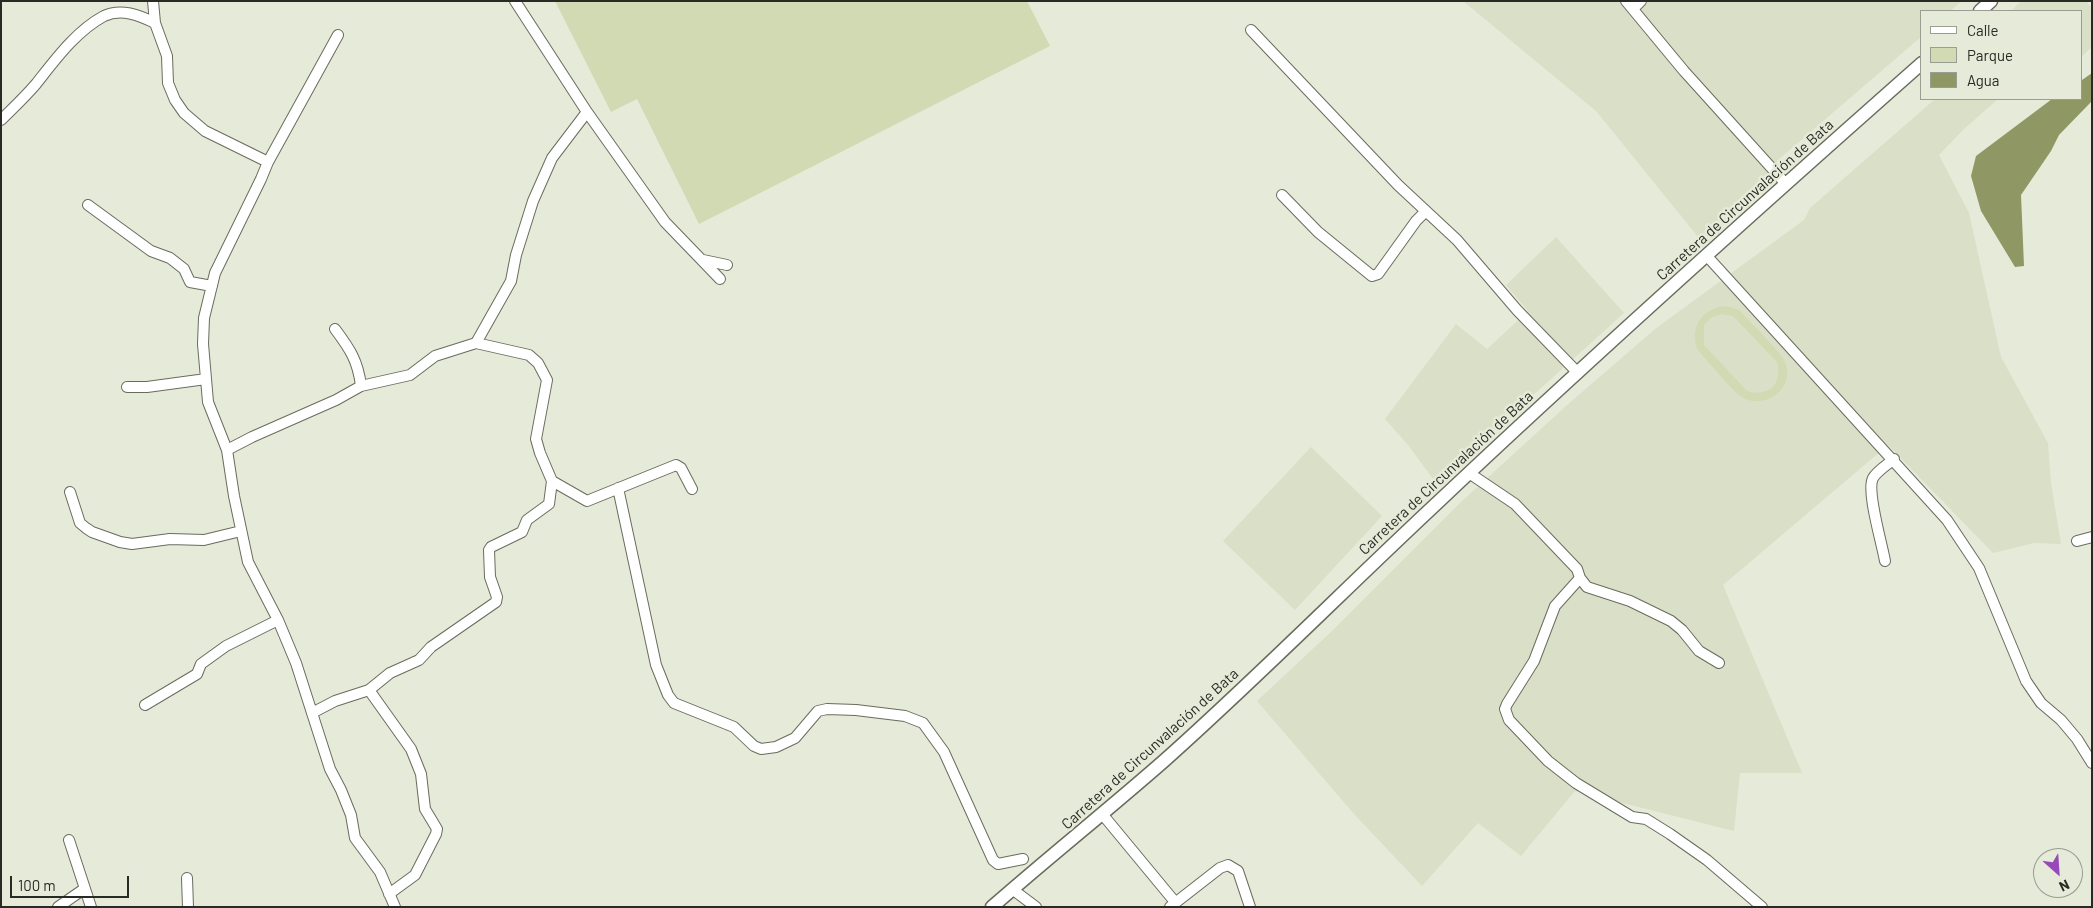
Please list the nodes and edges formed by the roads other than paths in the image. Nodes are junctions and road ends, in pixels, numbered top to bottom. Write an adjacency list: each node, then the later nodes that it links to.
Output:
1 (153, 1): 7 (street)
2 (515, 1): 11 (street)
3 (1641, 1): 5 (street)
4 (1991, 1): 6 (main road)
5 (1630, 5): 14 (street)
6 (1981, 10)
7 (155, 23): 12 (street); 13 (street)
8 (1251, 30): 17 (street)
9 (338, 35): 13 (street)
10 (1920, 65): 14 (main road, Carretera de Circunvalación de Bata)
11 (588, 112): 19 (street); 24 (street)
12 (1, 120)
13 (268, 162): 22 (street)
14 (1786, 184): 18 (main road, Carretera de Circunvalación de Bata)
15 (1282, 195): 17 (street)
16 (88, 205): 22 (street)
17 (1426, 211): 25 (street)
18 (1706, 255): 25 (main road, Carretera de Circunvalación de Bata); 30 (street)
19 (703, 260): 20 (street); 21 (street)
20 (727, 264)
21 (720, 279)
22 (212, 286): 26 (street)
23 (335, 329): 27 (street)
24 (476, 342): 27 (street); 32 (street)
25 (1578, 373): 31 (main road, Carretera de Circunvalación de Bata)
26 (206, 379): 28 (street); 29 (street)
27 (360, 386): 29 (street)
28 (127, 387)
29 (227, 450): 36 (street)
30 (1894, 460): 39 (street); 46 (street)
31 (1469, 473): 40 (street); 47 (main road, Carretera de Circunvalación de Bata)
32 (552, 481): 33 (street); 43 (street)
33 (618, 488): 34 (street); 49 (street)
34 (692, 489)
35 (70, 492): 36 (street)
36 (242, 531): 41 (street)
37 (2092, 537): 38 (street)
38 (2077, 541)
39 (1885, 560)
40 (1580, 578): 42 (street); 62 (street)
41 (278, 620): 44 (street); 45 (street)
42 (1719, 662)
43 (369, 690): 45 (street); 53 (street)
44 (145, 706)
45 (312, 712): 53 (street)
46 (2092, 763)
47 (1102, 815): 52 (main road, Carretera de Circunvalación de Bata); 54 (street)
48 (69, 840): 51 (street)
49 (1023, 859)
50 (187, 878): 57 (street)
51 (84, 889): 55 (street); 56 (street)
52 (1012, 889): 59 (main road, Carretera de Circunvalación de Bata); 60 (street)
53 (389, 894): 58 (street)
54 (1172, 904): 61 (street)
55 (58, 907)
56 (91, 907)
57 (188, 907)
58 (395, 907)
59 (992, 907)
60 (1036, 907)
61 (1250, 907)
62 (1762, 907)

